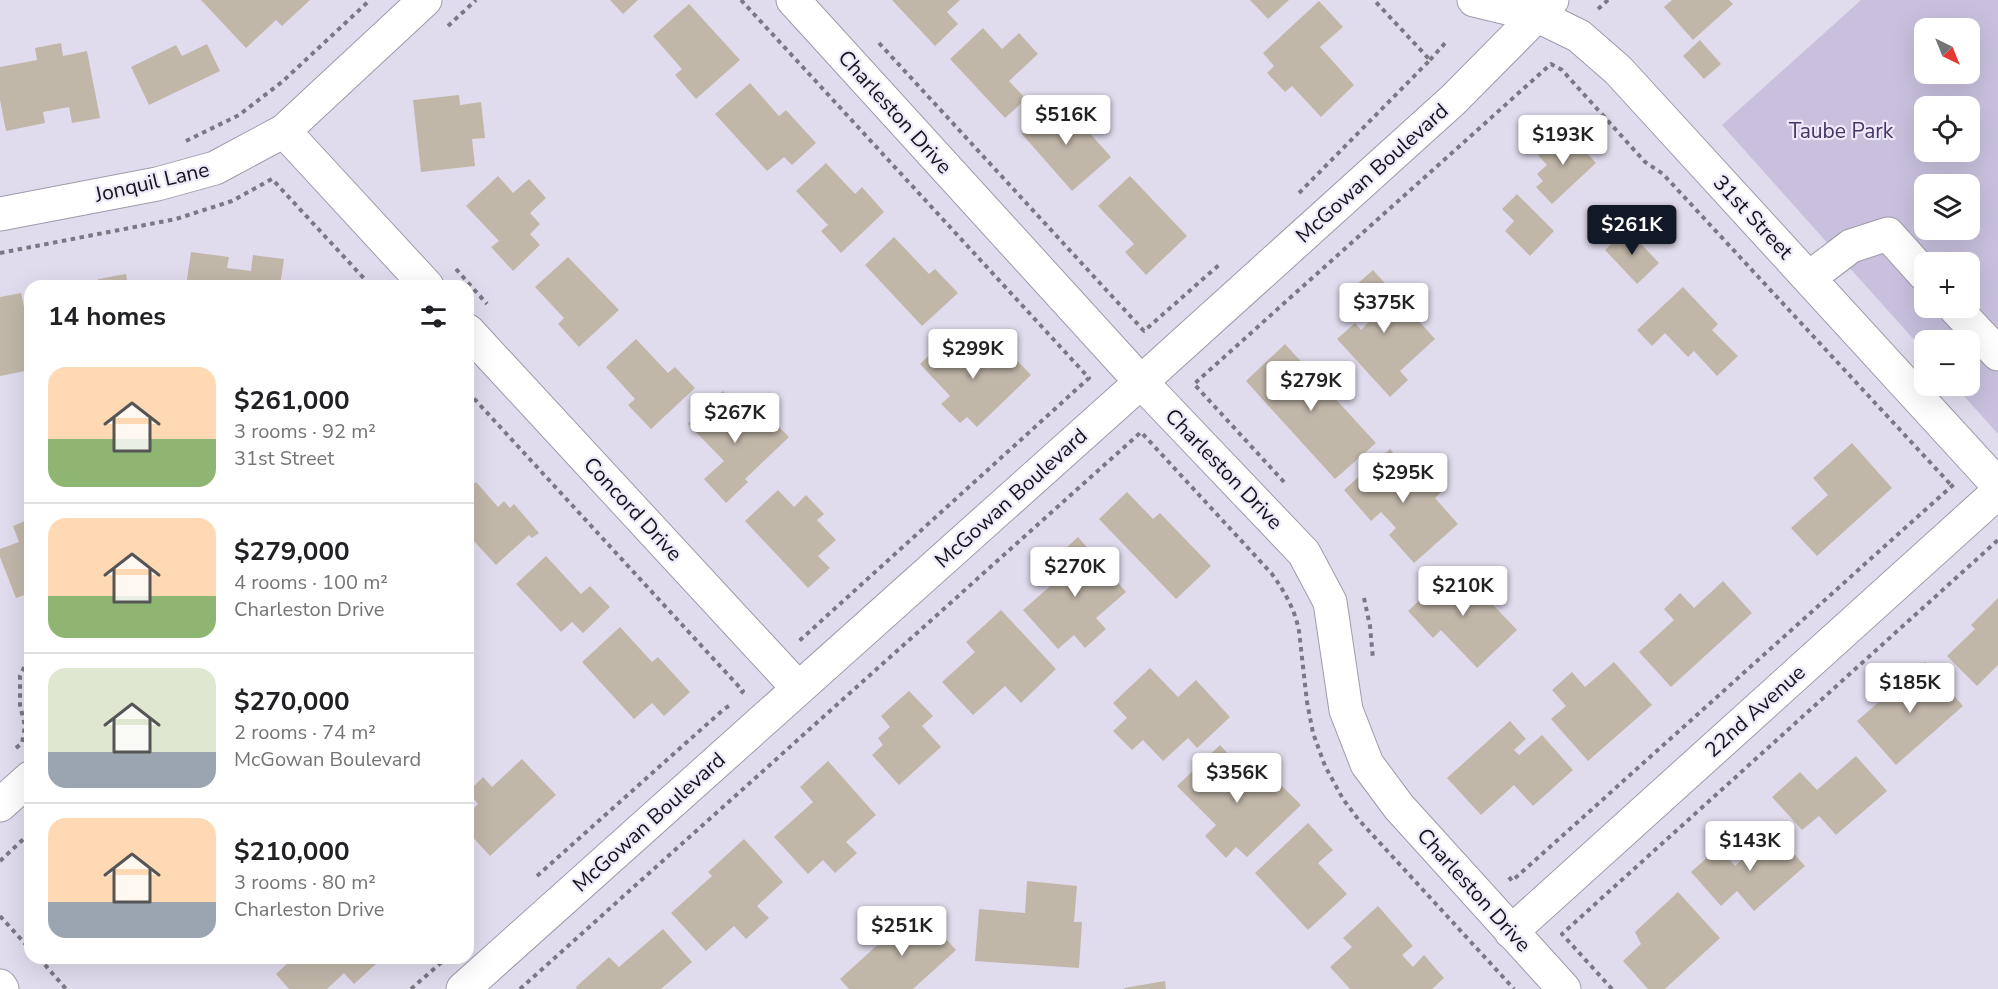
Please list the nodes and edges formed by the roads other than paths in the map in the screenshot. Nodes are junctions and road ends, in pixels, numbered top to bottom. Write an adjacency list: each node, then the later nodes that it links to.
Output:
1 (425, 0): 5 (street, Jonquil Lane)
2 (793, 0): 13 (street, Charleston Drive)
3 (1474, 0): 4 (street, 31st Street)
4 (1544, 7): 8 (street, 31st Street); 13 (street, McGowan Boulevard)
5 (284, 131): 6 (street, Jonquil Lane); 9 (street)
6 (0, 214)
7 (1914, 263): 8 (street)
8 (1809, 278): 14 (street, 31st Street)
9 (421, 280)
10 (1964, 318): 12 (street)
11 (474, 337): 16 (street, Concord Drive)
12 (1998, 354)
13 (1141, 382): 16 (street, McGowan Boulevard); 19 (street, Charleston Drive)
14 (1988, 474)
15 (1998, 492): 19 (street, 22nd Avenue)
16 (798, 688): 20 (street, McGowan Boulevard)
17 (22, 764): 18 (street)
18 (0, 805)
19 (1511, 932): 21 (street, Charleston Drive)
20 (463, 989)
21 (1564, 989)

